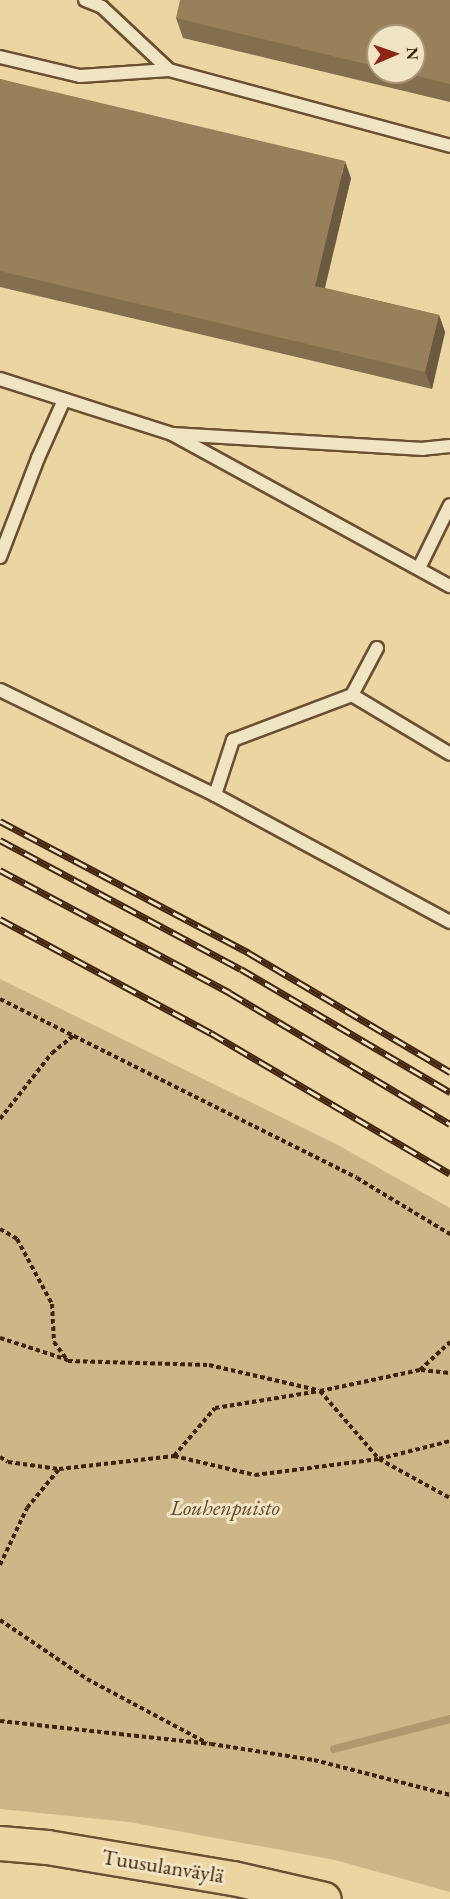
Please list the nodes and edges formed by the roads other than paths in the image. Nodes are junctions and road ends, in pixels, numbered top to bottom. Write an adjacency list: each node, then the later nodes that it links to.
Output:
1 (85, 0): 3 (lane)
2 (0, 57): 3 (lane)
3 (169, 70): 4 (lane)
4 (450, 146)
5 (0, 379): 6 (lane)
6 (64, 400): 7 (lane); 10 (lane)
7 (172, 434): 8 (lane); 11 (lane)
8 (450, 446)
9 (450, 505): 11 (lane)
10 (0, 556)
11 (419, 568): 12 (lane)
12 (450, 586)
13 (377, 648): 15 (lane)
14 (0, 690): 17 (lane)
15 (352, 694): 16 (lane); 17 (lane)
16 (450, 754)
17 (215, 795): 18 (lane)
18 (450, 922)
19 (0, 1844): 20 (highway, Tuusulanväylä)
20 (324, 1899)

